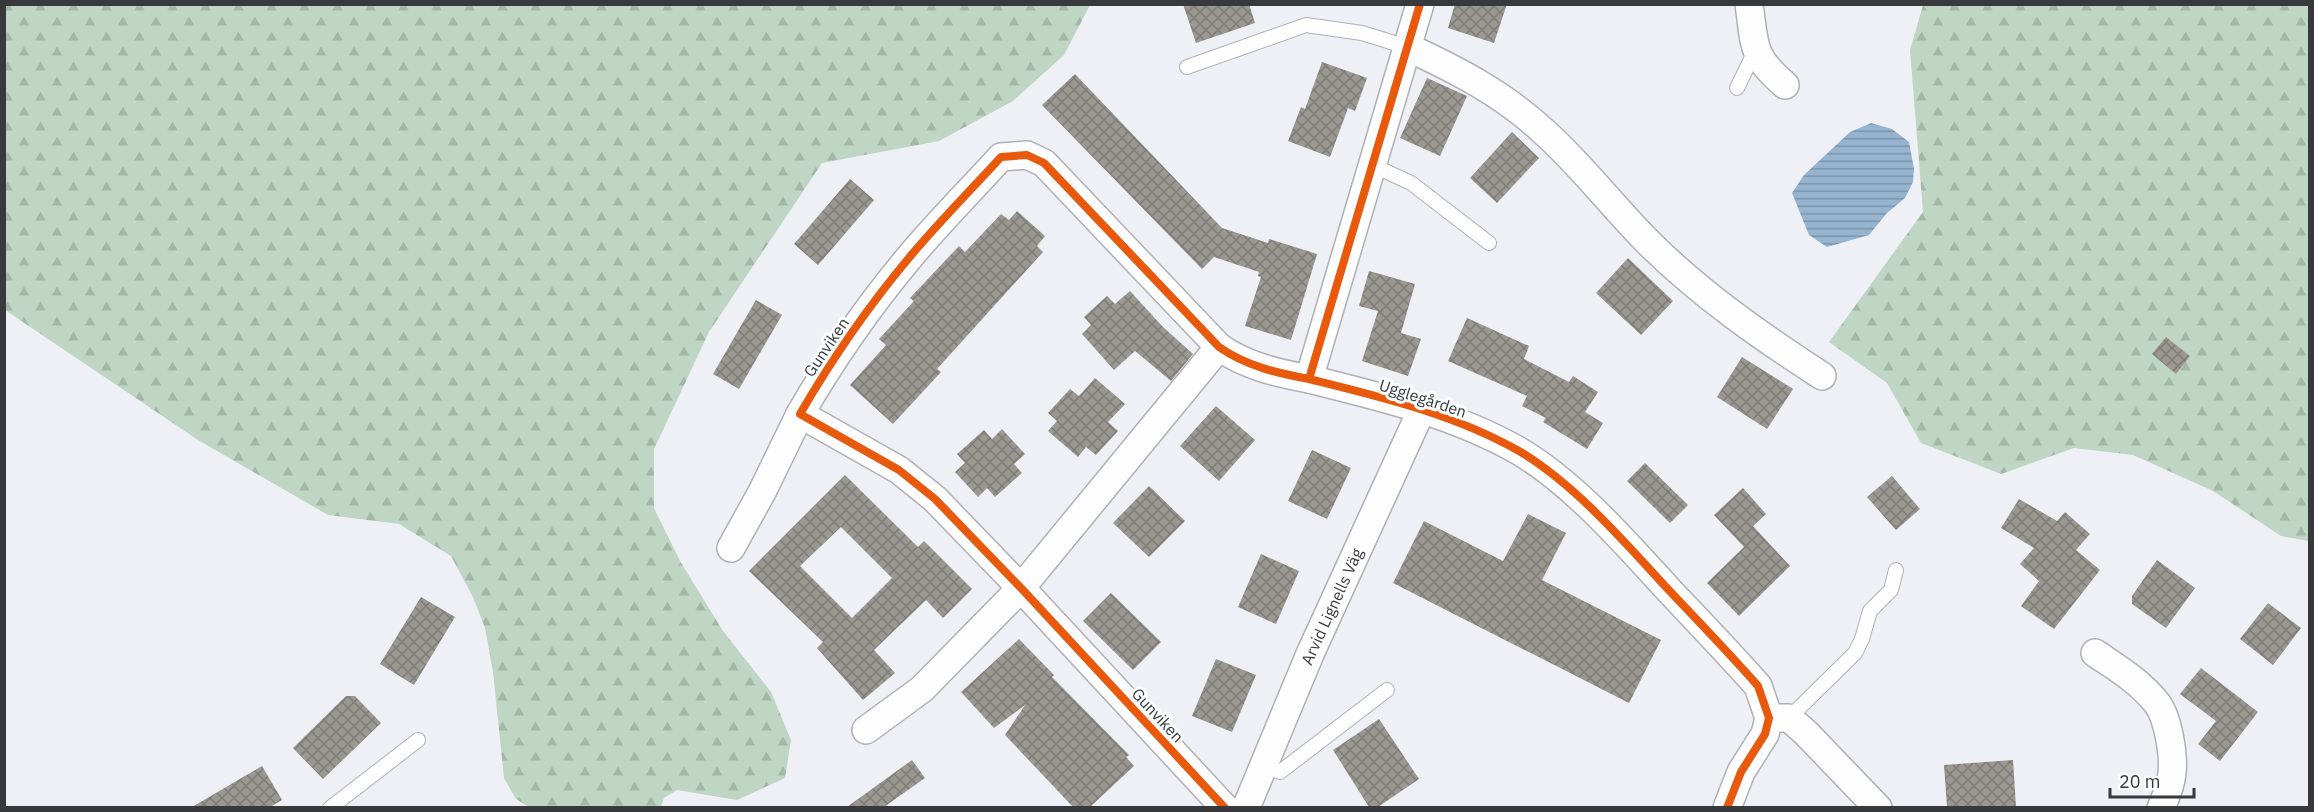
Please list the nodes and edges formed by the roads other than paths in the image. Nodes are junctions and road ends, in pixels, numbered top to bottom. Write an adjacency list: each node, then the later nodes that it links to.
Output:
1 (1420, 4): 3 (street)
2 (1749, 4): 4 (street)
3 (1407, 46): 5 (lane); 8 (street); 11 (street)
4 (1756, 49): 6 (street); 7 (lane)
5 (1186, 67)
6 (1785, 85)
7 (1737, 88)
8 (1372, 165): 9 (lane); 12 (street)
9 (1489, 243)
10 (1219, 347): 12 (street, Gunviken); 14 (street, Gunviken); 17 (street)
11 (1822, 376)
12 (1309, 379): 13 (street, Ugglegården)
13 (1422, 409): 20 (street, Ugglegården); 23 (street, Arvid Lignells Väg)
14 (800, 414): 15 (street, Gunviken); 17 (street, Gunviken)
15 (731, 548)
16 (1896, 570): 20 (lane)
17 (1021, 588): 21 (street); 25 (street, Gunviken)
18 (2095, 653): 29 (street)
19 (1387, 690): 23 (lane)
20 (1779, 718): 27 (street); 28 (street)
21 (866, 730)
22 (418, 740): 24 (lane)
23 (1262, 764): 26 (street, Arvid Lignells Väg)
24 (330, 807)
25 (1225, 807)
26 (1246, 807)
27 (1727, 807)
28 (1878, 807)
29 (2161, 807)

